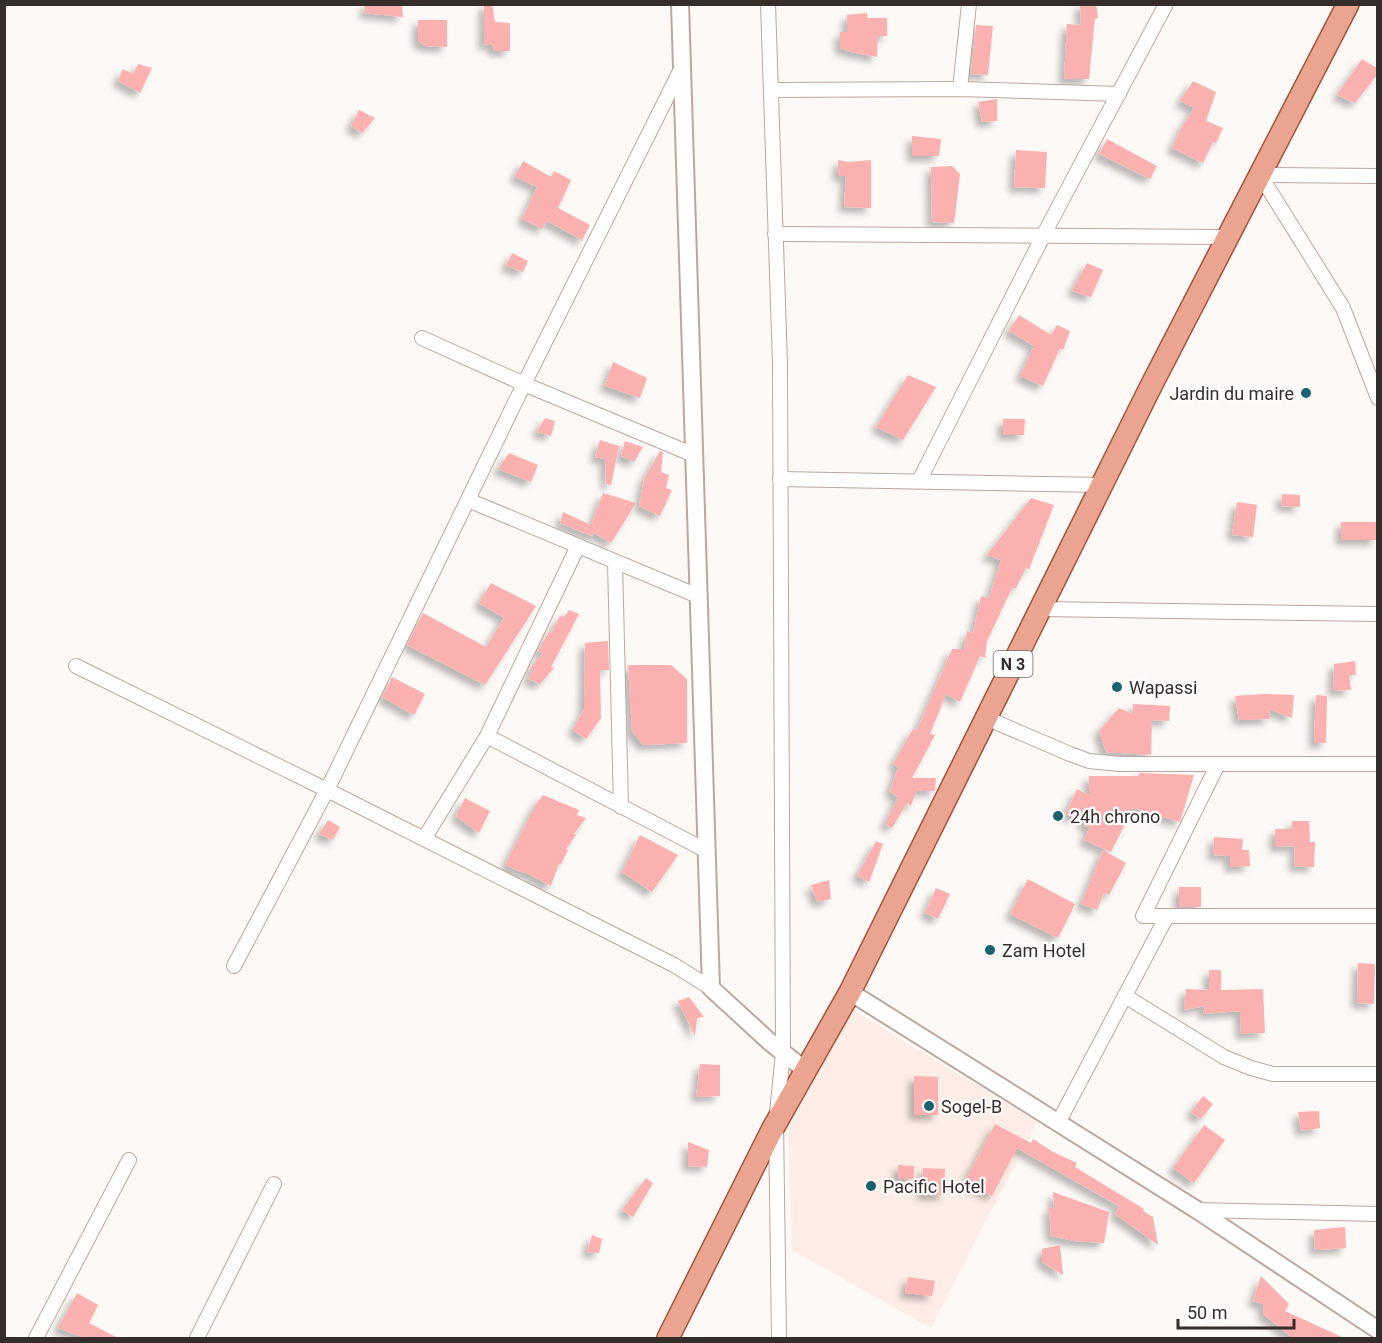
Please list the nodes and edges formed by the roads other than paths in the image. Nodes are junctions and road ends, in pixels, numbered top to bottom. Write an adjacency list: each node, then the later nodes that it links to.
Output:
1 (680, 4): 6 (street)
2 (768, 4): 8 (street)
3 (969, 4): 7 (street)
4 (1166, 4): 9 (street)
5 (1348, 4): 10 (main road, N 3)
6 (682, 67): 16 (street); 18 (street)
7 (960, 89): 8 (street); 9 (street)
8 (771, 90): 12 (street)
9 (1119, 94): 13 (street)
10 (1260, 175): 11 (street); 14 (main road, N 3); 17 (street)
11 (1377, 176)
12 (775, 234): 13 (street); 19 (street)
13 (1043, 236): 14 (street); 20 (street)
14 (1228, 237): 21 (main road, N 3)
15 (422, 338): 16 (street)
16 (524, 384): 18 (street); 22 (street)
17 (1377, 398)
18 (694, 455): 25 (street)
19 (780, 478): 20 (street); 43 (street)
20 (919, 481): 21 (street)
21 (1102, 485): 26 (main road, N 3)
22 (468, 500): 23 (street); 33 (street)
23 (578, 546): 24 (street); 30 (street)
24 (615, 562): 25 (street); 34 (street)
25 (698, 596): 36 (street)
26 (1040, 609): 27 (street); 29 (main road, N 3)
27 (1377, 614)
28 (76, 666): 33 (street)
29 (986, 718): 31 (street); 41 (main road, N 3)
30 (487, 736): 34 (street); 35 (street)
31 (1218, 764): 32 (street); 37 (street)
32 (1377, 764)
33 (327, 790): 35 (street); 39 (street)
34 (621, 807): 36 (street)
35 (424, 839): 40 (street)
36 (707, 852): 40 (street)
37 (1167, 916): 38 (street); 42 (street)
38 (1377, 916)
39 (234, 966)
40 (711, 988): 43 (street)
41 (850, 992): 44 (main road, N 3); 46 (street)
42 (1125, 996): 45 (street); 46 (street)
43 (783, 1053): 44 (street); 47 (street)
44 (805, 1070): 47 (main road, N 3)
45 (1377, 1074)
46 (1058, 1123): 50 (street)
47 (776, 1124): 53 (main road, N 3); 56 (street)
48 (129, 1160): 54 (street)
49 (274, 1184): 55 (street)
50 (1197, 1210): 51 (street); 52 (street)
51 (1377, 1214)
52 (1377, 1330)
53 (672, 1331)
54 (36, 1338)
55 (197, 1338)
56 (779, 1338)

